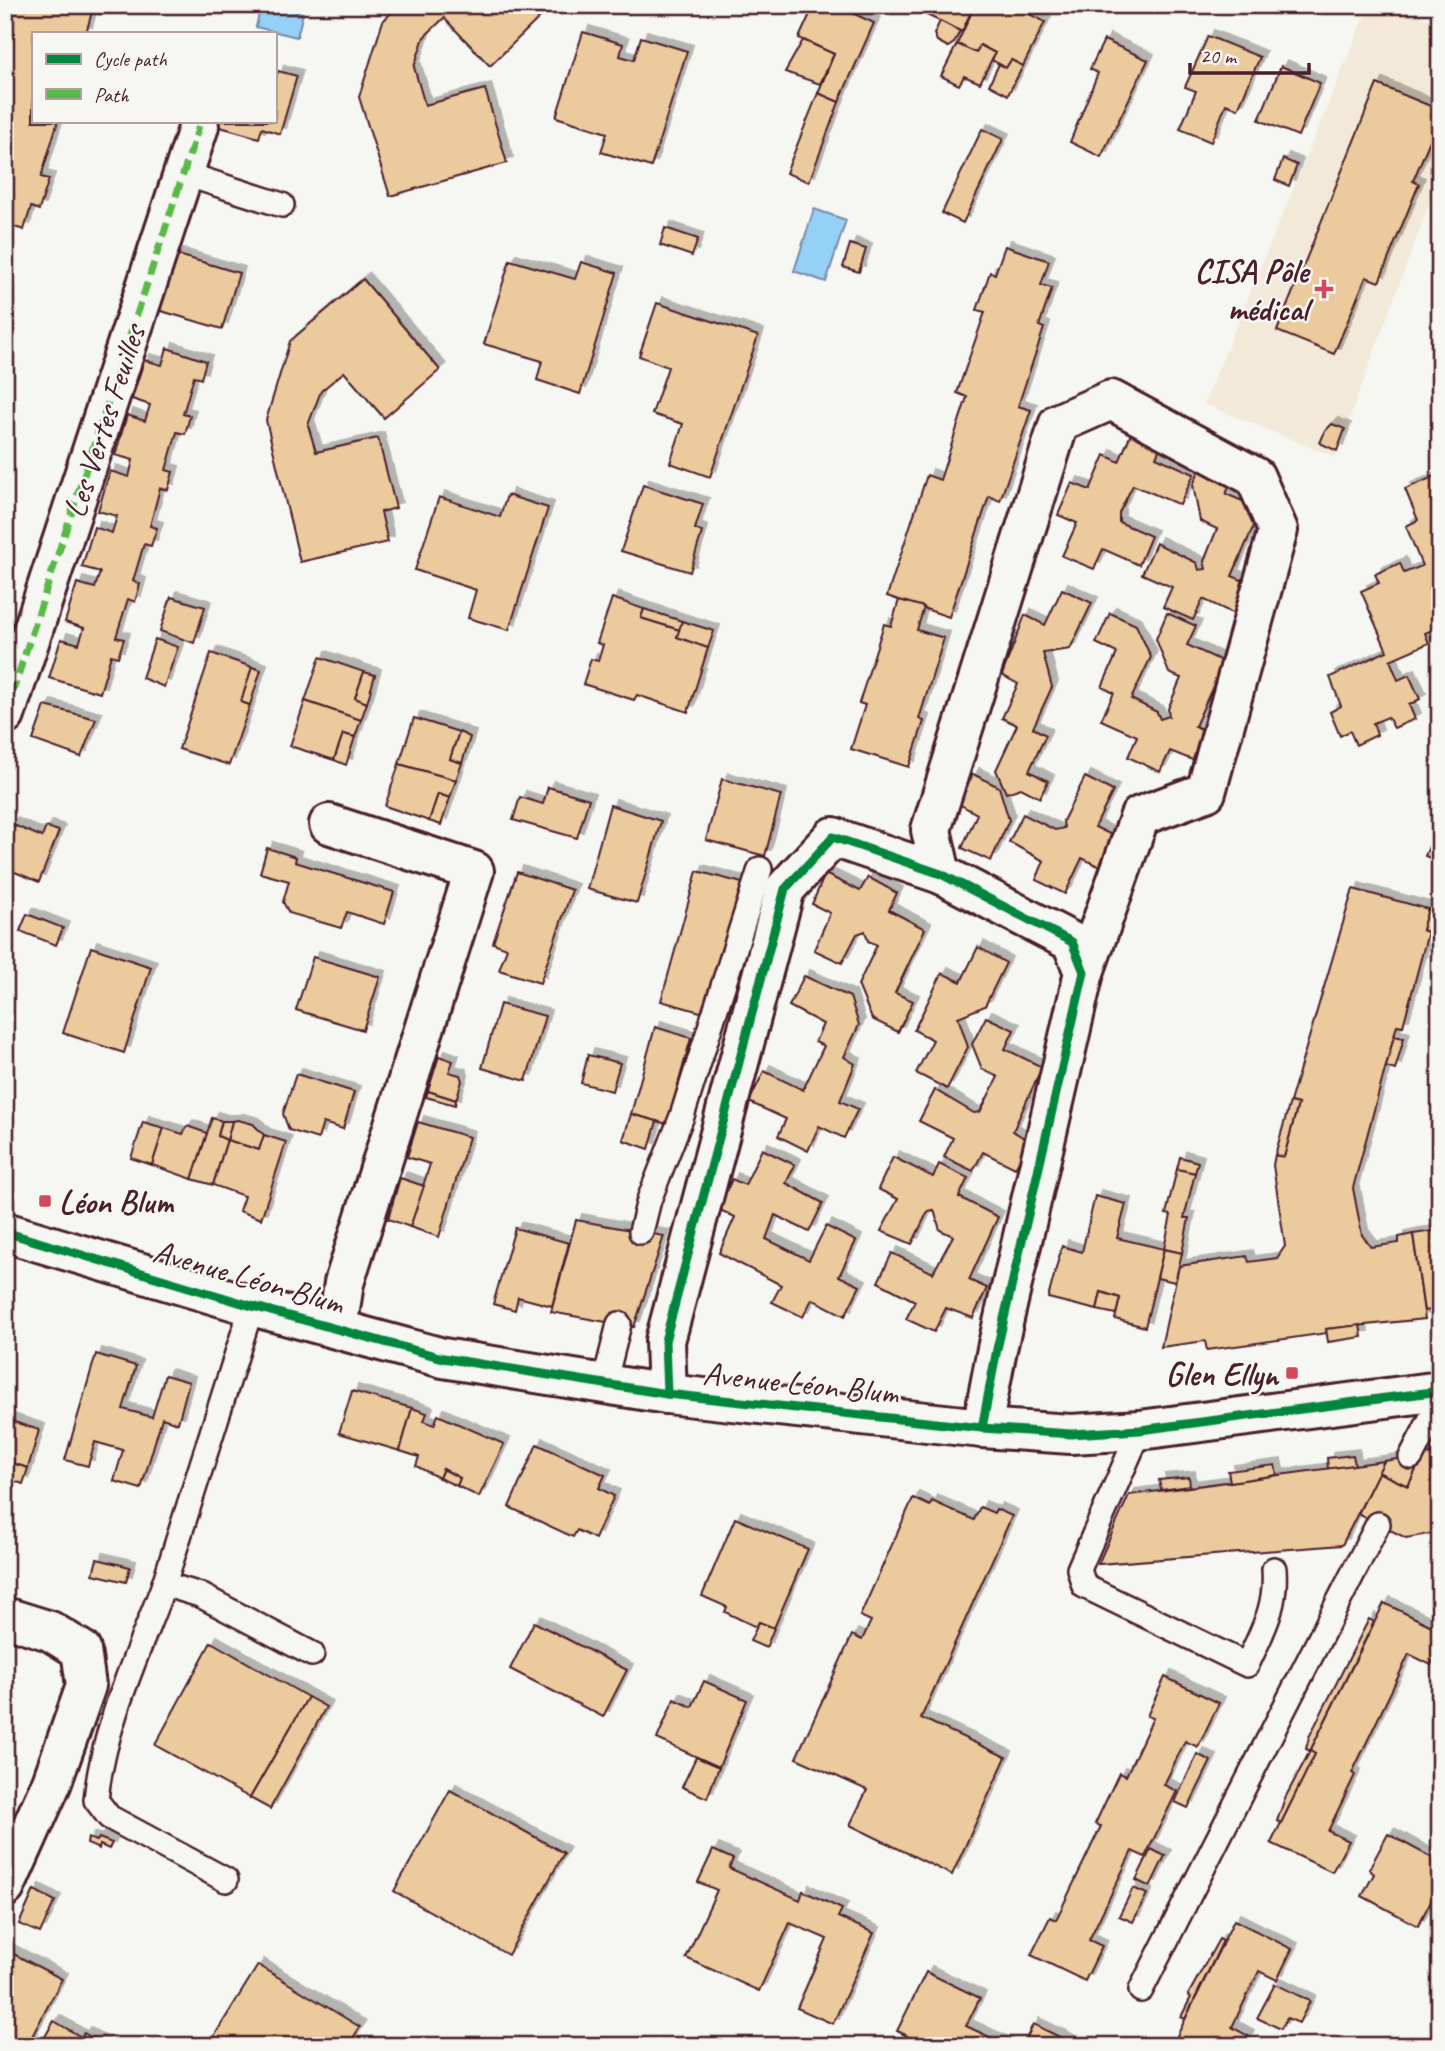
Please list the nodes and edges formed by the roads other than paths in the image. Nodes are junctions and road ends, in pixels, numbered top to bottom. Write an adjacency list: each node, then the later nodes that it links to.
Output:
1 (199, 126): 2 (street, Les Vertes Feuilles)
2 (185, 174): 3 (lane); 4 (street, Les Vertes Feuilles)
3 (282, 205)
4 (5, 715)
5 (329, 824): 13 (street)
6 (760, 869): 10 (lane)
7 (941, 874): 8 (street); 8 (street); 16 (street)
8 (1084, 972): 18 (street)
9 (5, 1231): 11 (street, Avenue Léon Blum)
10 (641, 1232)
11 (252, 1306): 13 (street, Avenue Léon Blum); 23 (lane)
12 (619, 1324): 14 (lane)
13 (337, 1329): 14 (street, Avenue Léon Blum)
14 (604, 1384): 16 (street, Avenue Léon Blum)
15 (1440, 1391): 19 (street, Avenue Léon Blum)
16 (667, 1394): 18 (street, Avenue Léon Blum)
17 (1440, 1401): 20 (lane)
18 (982, 1428): 19 (street, Avenue Léon Blum)
19 (1140, 1430): 22 (lane)
20 (1411, 1457)
21 (1378, 1524): 28 (lane)
22 (1274, 1569)
23 (164, 1584): 25 (lane); 26 (lane)
24 (5, 1617): 27 (street)
25 (313, 1654)
26 (226, 1880)
27 (5, 1886)
28 (1141, 1990)

